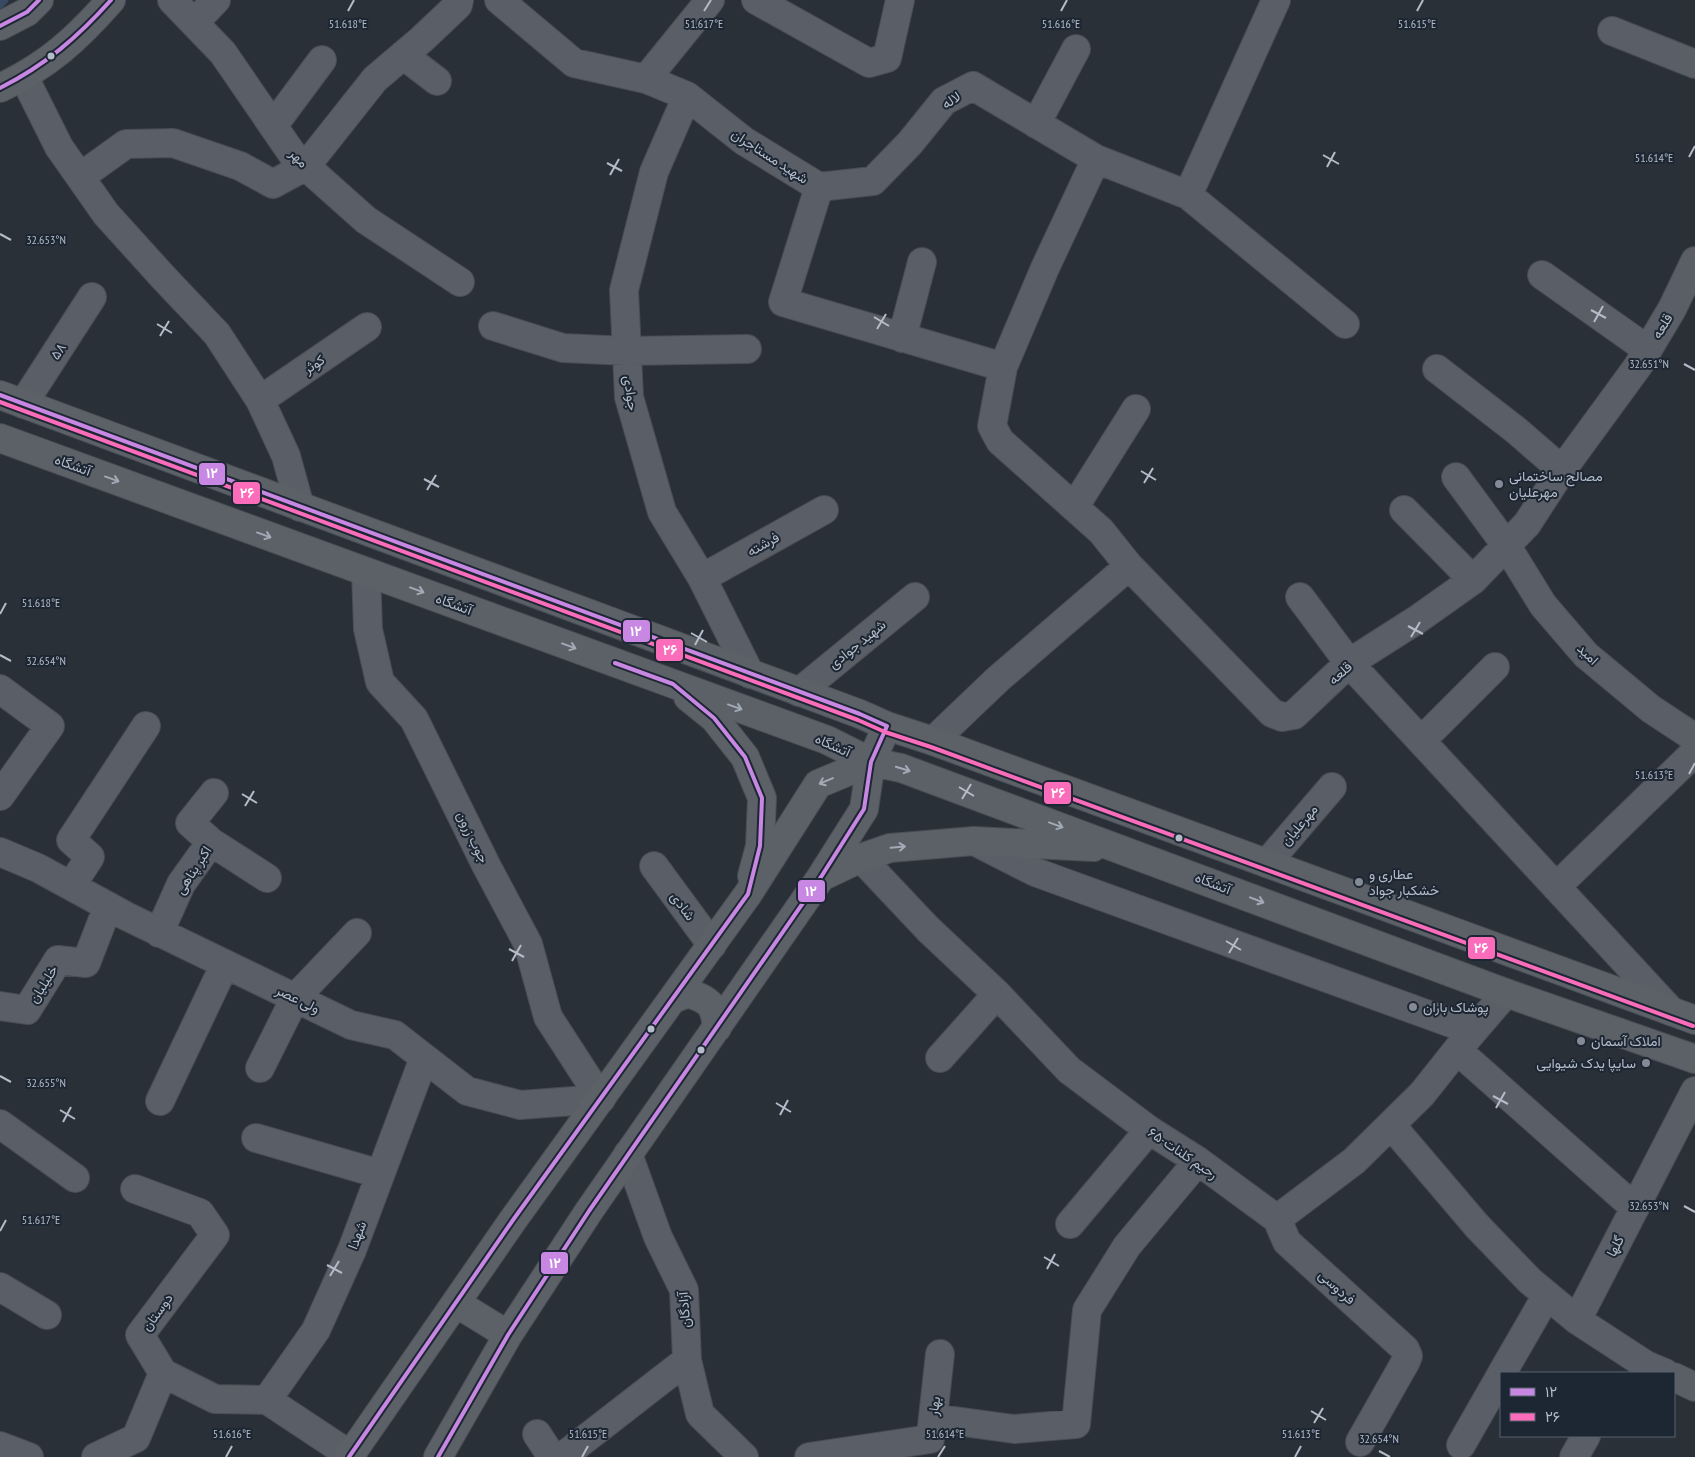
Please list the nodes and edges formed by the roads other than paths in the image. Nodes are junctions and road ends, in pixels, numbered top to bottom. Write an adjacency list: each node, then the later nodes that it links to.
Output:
1 (38, 0): 12 (main road)
2 (111, 0): 18 (main road)
3 (172, 0): 11 (street, مهر)
4 (216, 0): 11 (street)
5 (459, 0): 15 (street)
6 (499, 0): 19 (street, شهید مستاجران)
7 (710, 0): 19 (street)
8 (756, 0): 9 (street)
9 (900, 0)
10 (1276, 0): 29 (street)
11 (194, 23): 24 (street, مهر)
12 (0, 26)
13 (1612, 31): 17 (street)
14 (1076, 49): 23 (street)
15 (403, 55): 20 (street); 26 (street)
16 (322, 60): 24 (street)
17 (1695, 64)
18 (24, 77): 21 (main road); 27 (street)
19 (646, 79): 22 (street, شهید مستاجران)
20 (437, 81)
21 (0, 88)
22 (687, 96): 28 (street, شهید مستاجران); 41 (street, جوادی)
23 (1036, 124): 25 (street, لاله); 28 (street, لاله)
24 (273, 126): 26 (street, مهر)
25 (1096, 159): 29 (street, لاله); 42 (street, قلعه)
26 (306, 166): 27 (street); 33 (street, مهر)
27 (80, 177): 45 (street)
28 (819, 187): 38 (street, شهید مستاجران)
29 (1188, 195): 35 (street, لاله)
30 (1695, 261): 40 (street, قلعه)
31 (922, 262): 38 (street)
32 (1542, 275): 40 (street)
33 (460, 282)
34 (92, 297): 44 (street, ۵۸)
35 (1345, 324)
36 (493, 326): 41 (street)
37 (367, 327): 45 (street, کوثر)
38 (902, 338): 42 (street, شهید مستاجران)
39 (747, 349): 41 (street)
40 (1648, 350): 48 (street, قلعه)
41 (627, 351): 57 (street, جوادی)
42 (1003, 367): 50 (street, قلعه)
43 (1437, 369): 48 (street)
44 (12, 399): 51 (main road)
45 (260, 400): 51 (street)
46 (1136, 409): 50 (street)
47 (0, 438): 56 (main road, آتشگاه, one-way to 56)
48 (1562, 470): 54 (street, قلعه)
49 (1456, 477): 54 (street, امید)
50 (1075, 506): 55 (street, قلعه)
51 (300, 507): 63 (main road)
52 (824, 510): 57 (street, فرشته)
53 (1404, 510): 58 (street)
54 (1506, 545): 58 (street, قلعه); 69 (street, امید)
55 (1129, 566): 61 (street, قلعه); 70 (street)
56 (366, 572): 64 (main road, آتشگاه, one-way to 64); 107 (street, جوب زرون)
57 (702, 578): 63 (street, جوادی)
58 (1473, 580): 61 (street, قلعه)
59 (915, 597): 66 (street, شهید جوادی)
60 (1300, 598): 61 (street)
61 (1349, 663): 71 (street)
62 (1495, 667): 71 (street)
63 (750, 674): 66 (main road)
64 (673, 684): 73 (main road, آتشگاه, one-way to 73); 88 (main road)
65 (0, 689): 76 (street)
66 (799, 692): 68 (main road)
67 (146, 726): 86 (street)
68 (887, 726): 70 (main road); 73 (main road)
69 (1695, 738)
70 (933, 741): 82 (main road)
71 (1421, 741): 87 (street)
72 (1695, 752): 87 (street)
73 (871, 762): 79 (main road, آتشگاه, one-way to 79); 84 (main road); 88 (main road, one-way to 88)
74 (1332, 787): 82 (street, مهرعلیان)
75 (214, 793): 78 (street, اکبر پناهی)
76 (0, 796)
77 (974, 840): 79 (main road); 81 (main road, one-way to 77); 101 (street)
78 (211, 842): 85 (street); 90 (street, اکبر پناهی)
79 (1122, 849): 94 (main road, آتشگاه, one-way to 94)
80 (0, 852): 86 (street, ولی عصر)
81 (861, 858): 84 (main road); 95 (street, ۶۵-رحیم کلنات)
82 (1267, 863): 99 (main road)
83 (654, 866): 92 (street, شادی)
84 (821, 877): 100 (main road)
85 (267, 878)
86 (71, 886): 89 (street, ولی عصر)
87 (1556, 887): 99 (street)
88 (748, 894): 92 (main road)
89 (108, 906): 90 (street, ولی عصر); 98 (street, خلیلیان)
90 (159, 932): 93 (street, ولی عصر)
91 (357, 933): 96 (street)
92 (712, 945): 97 (main road)
93 (226, 964): 96 (street, ولی عصر); 108 (street)
94 (1506, 993): 101 (street); 104 (main road, آتشگاه)
95 (997, 994): 103 (street); 112 (street, ۶۵-رحیم کلنات)
96 (295, 998): 102 (street, ولی عصر); 105 (street)
97 (673, 999): 100 (main road); 107 (main road)
98 (0, 1006)
99 (1683, 1015)
100 (717, 1028): 114 (main road)
101 (1465, 1040): 110 (street); 119 (street)
102 (424, 1058): 107 (street, ولی عصر); 116 (street, شهدا)
103 (940, 1058)
104 (1695, 1059)
105 (260, 1068)
106 (1695, 1091): 111 (street, گلها)
107 (601, 1099): 124 (main road)
108 (160, 1101)
109 (0, 1124): 117 (street)
110 (1391, 1124): 120 (street); 123 (street)
111 (1688, 1125): 119 (street, گلها)
112 (1149, 1130): 115 (street, ۶۵-رحیم کلنات); 121 (street)
113 (256, 1138): 116 (street)
114 (628, 1154): 127 (main road); 129 (street, آزادگان)
115 (1198, 1161): 120 (street, ۶۵-رحیم کلنات); 140 (street)
116 (380, 1174): 137 (street, شهدا)
117 (75, 1178)
118 (135, 1189): 133 (street, دوستان)
119 (1635, 1208): 126 (street, گلها)
120 (1277, 1219): 141 (street, فردوسی)
121 (1070, 1224)
122 (0, 1287): 125 (street)
123 (1547, 1295): 126 (street); 131 (street)
124 (456, 1303): 127 (main road); 144 (main road)
125 (47, 1314)
126 (1577, 1320): 130 (street)
127 (508, 1335): 147 (main road)
128 (940, 1354): 140 (street, بهار)
129 (687, 1360): 149 (street); 150 (street, آزادگان)
130 (1629, 1365): 132 (street)
131 (1503, 1372)
132 (1662, 1372)
133 (163, 1373): 137 (street); 146 (street)
134 (1500, 1377): 142 (street)
135 (1675, 1377): 136 (street)
136 (1695, 1387)
137 (267, 1400): 144 (street)
138 (537, 1434): 148 (street)
139 (1585, 1437): 152 (street)
140 (930, 1438): 151 (street)
141 (1360, 1442)
142 (1461, 1444)
143 (0, 1446): 145 (street)
144 (349, 1456)
145 (29, 1457)
146 (96, 1457)
147 (438, 1457)
148 (552, 1457)
149 (562, 1457)
150 (744, 1457)
151 (809, 1457)
152 (1574, 1457)

